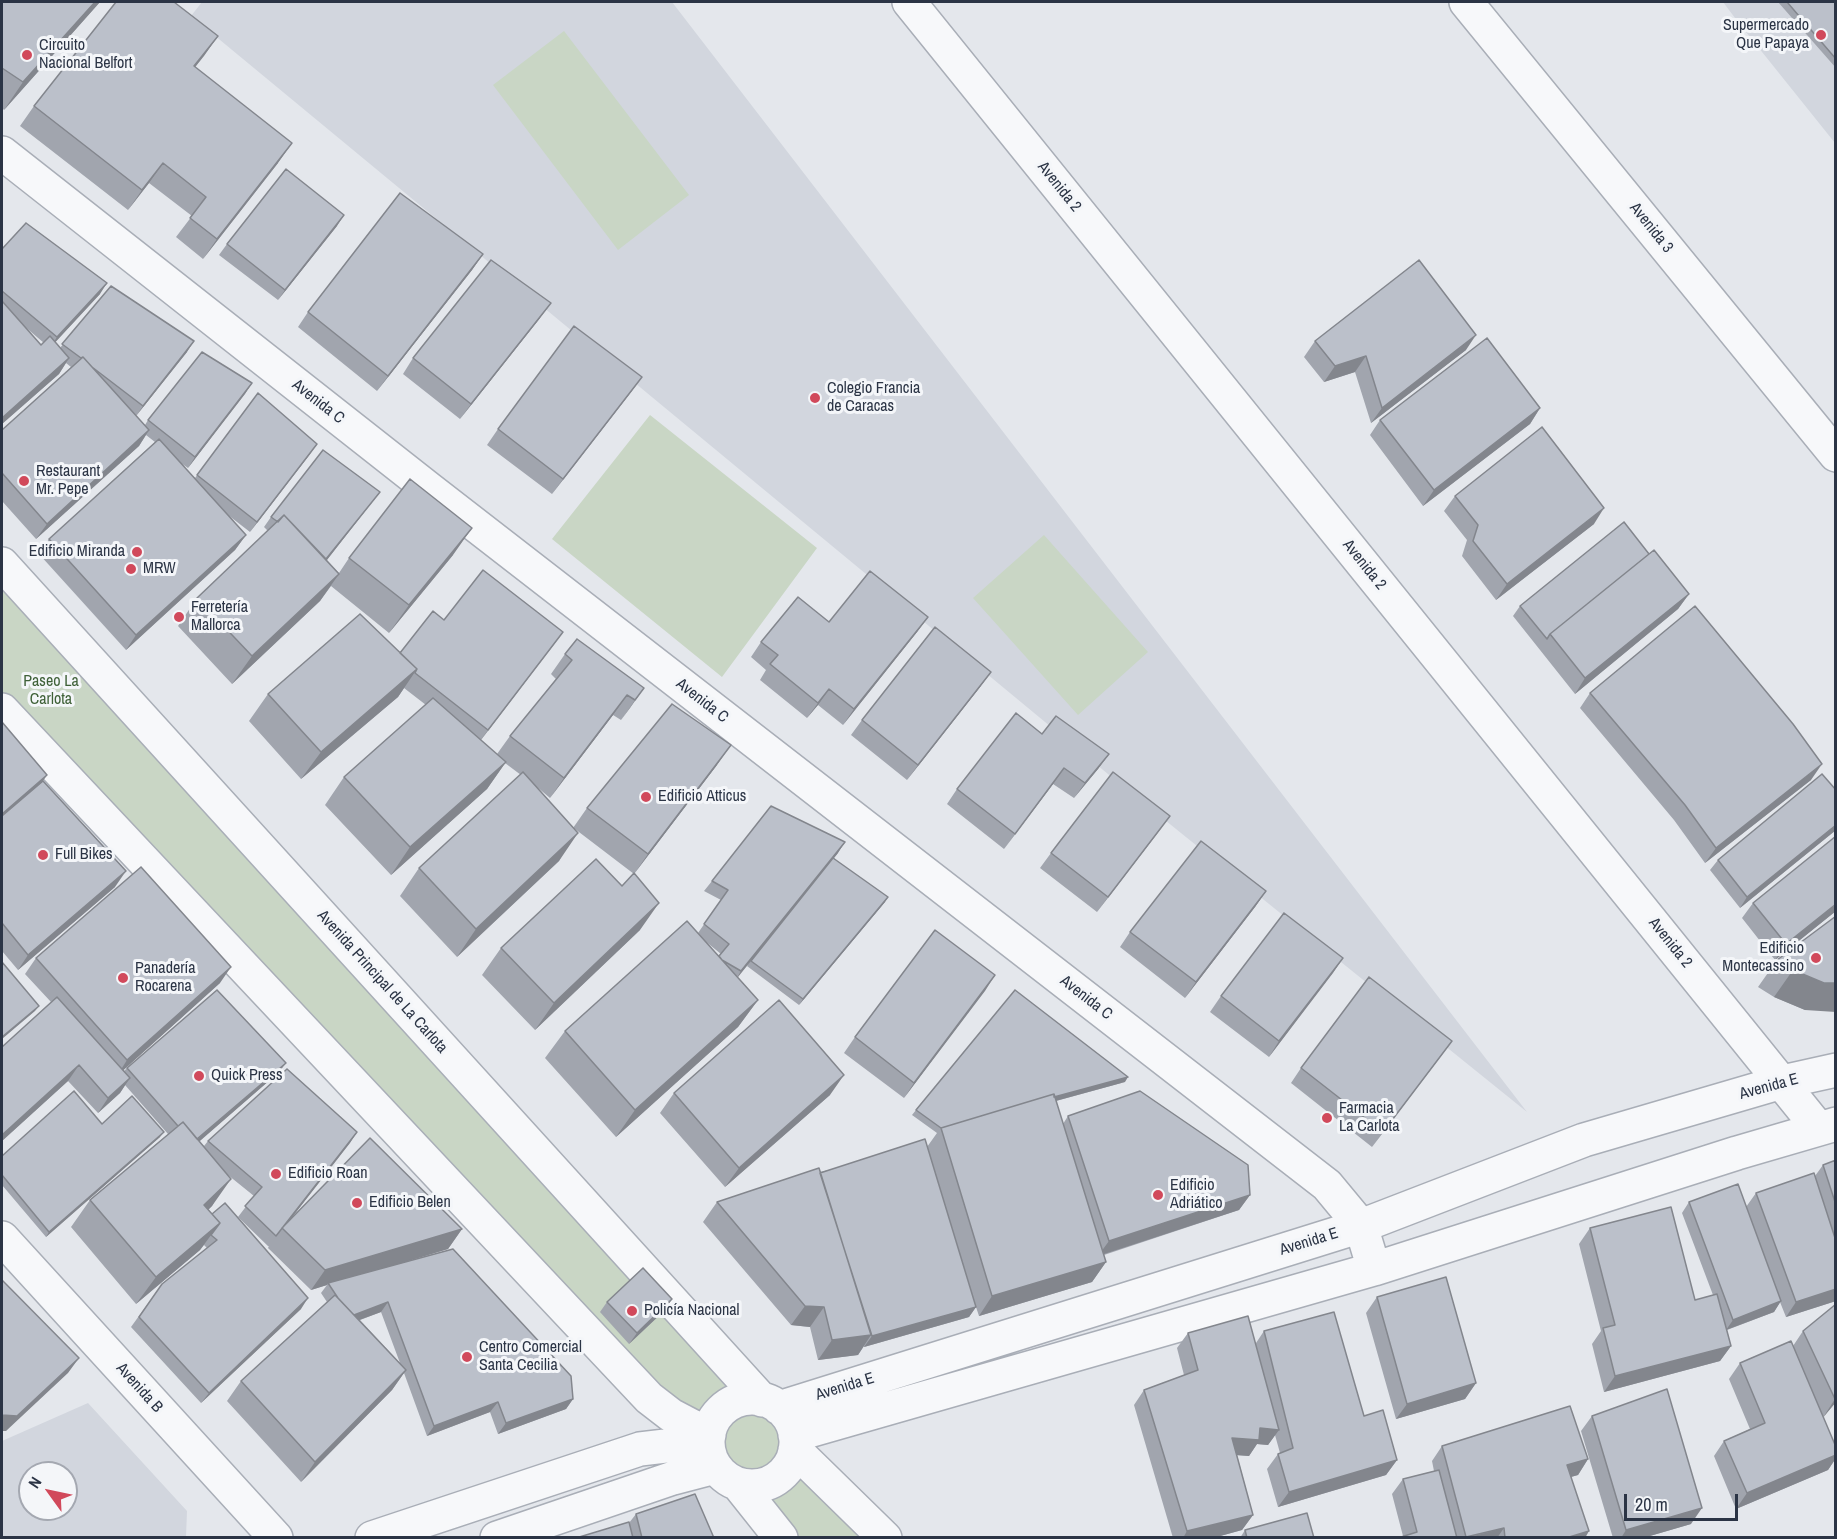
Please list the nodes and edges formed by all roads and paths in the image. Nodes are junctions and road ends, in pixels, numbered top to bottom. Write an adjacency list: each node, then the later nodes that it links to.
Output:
1 (909, 2): 8 (street, Avenida 2)
2 (1466, 2): 4 (street, Avenida 3)
3 (2, 153): 10 (street, Avenida C)
4 (1836, 455)
5 (2, 564): 13 (street, Avenida Principal de La Carlota)
6 (2, 710): 14 (street)
7 (1836, 1070): 8 (street, Avenida E)
8 (1782, 1082): 9 (street, Avenida 2); 10 (street, Avenida E)
9 (1827, 1127): 12 (street, Avenida E)
10 (1361, 1226): 12 (street, Avenida C); 13 (street, Avenida E)
11 (2, 1238): 15 (street, Avenida B)
12 (1374, 1269): 13 (street, Avenida E)
13 (783, 1423): 14 (street); 14 (street); 19 (street, Avenida Principal de La Carlota)
14 (717, 1458): 16 (street); 17 (street); 18 (street)
15 (276, 1538)
16 (372, 1538)
17 (497, 1538)
18 (781, 1538)
19 (885, 1538)

